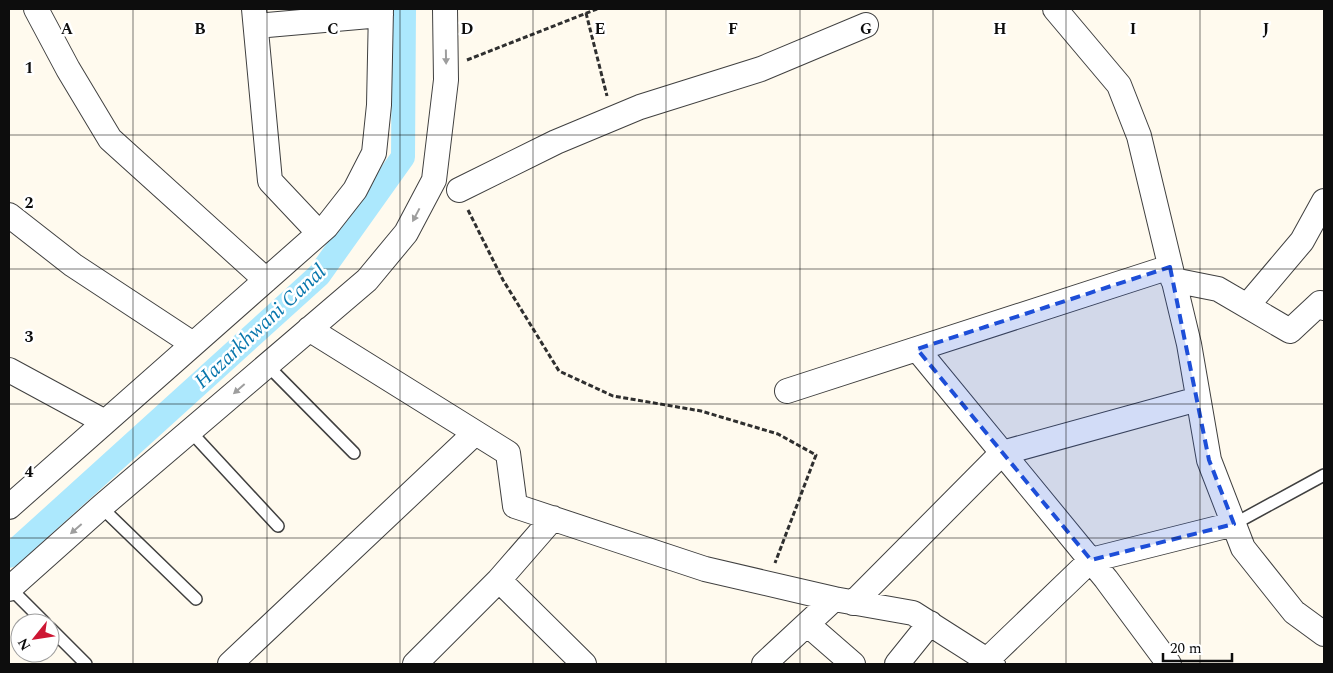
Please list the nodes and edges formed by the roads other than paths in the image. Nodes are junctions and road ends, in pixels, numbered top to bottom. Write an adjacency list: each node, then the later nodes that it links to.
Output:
1 (36, 9): 12 (street)
2 (445, 9): 15 (street, one-way to 15)
3 (1055, 9): 11 (street)
4 (381, 12): 5 (street); 10 (street)
5 (255, 18): 10 (street)
6 (866, 25): 7 (street)
7 (459, 190)
8 (1324, 201): 13 (street)
9 (9, 215): 16 (street)
10 (319, 233): 12 (street)
11 (1172, 273): 13 (street); 17 (street); 21 (street)
12 (266, 280): 16 (street)
13 (1247, 306): 14 (street)
14 (1324, 308)
15 (309, 329): 18 (street); 24 (street)
16 (193, 344): 22 (street)
17 (917, 348): 20 (street); 26 (street)
18 (266, 366): 23 (street, one-way to 23); 25 (lane)
19 (9, 370): 22 (street)
20 (787, 391)
21 (1198, 399): 26 (street); 31 (street)
22 (106, 422): 28 (street)
23 (190, 431): 29 (street); 32 (lane)
24 (475, 433): 30 (street); 45 (street)
25 (354, 453)
26 (1002, 453): 33 (street); 37 (street)
27 (1324, 475): 31 (lane)
28 (13, 497)
29 (101, 507): 35 (street, one-way to 35); 36 (lane)
30 (553, 518): 34 (street); 37 (street)
31 (1234, 524): 33 (street); 41 (street)
32 (278, 526)
33 (1091, 560): 43 (street); 51 (street)
34 (499, 580): 46 (street); 47 (street)
35 (9, 588): 38 (lane)
36 (196, 599)
37 (843, 601): 39 (street); 40 (street)
38 (35, 613)
39 (930, 623): 43 (street); 50 (street)
40 (807, 624): 48 (street); 49 (street)
41 (1324, 634)
42 (60, 638): 44 (lane)
43 (990, 662)
44 (86, 664)
45 (230, 664)
46 (415, 664)
47 (584, 664)
48 (764, 664)
49 (853, 664)
50 (897, 664)
51 (1169, 664)

